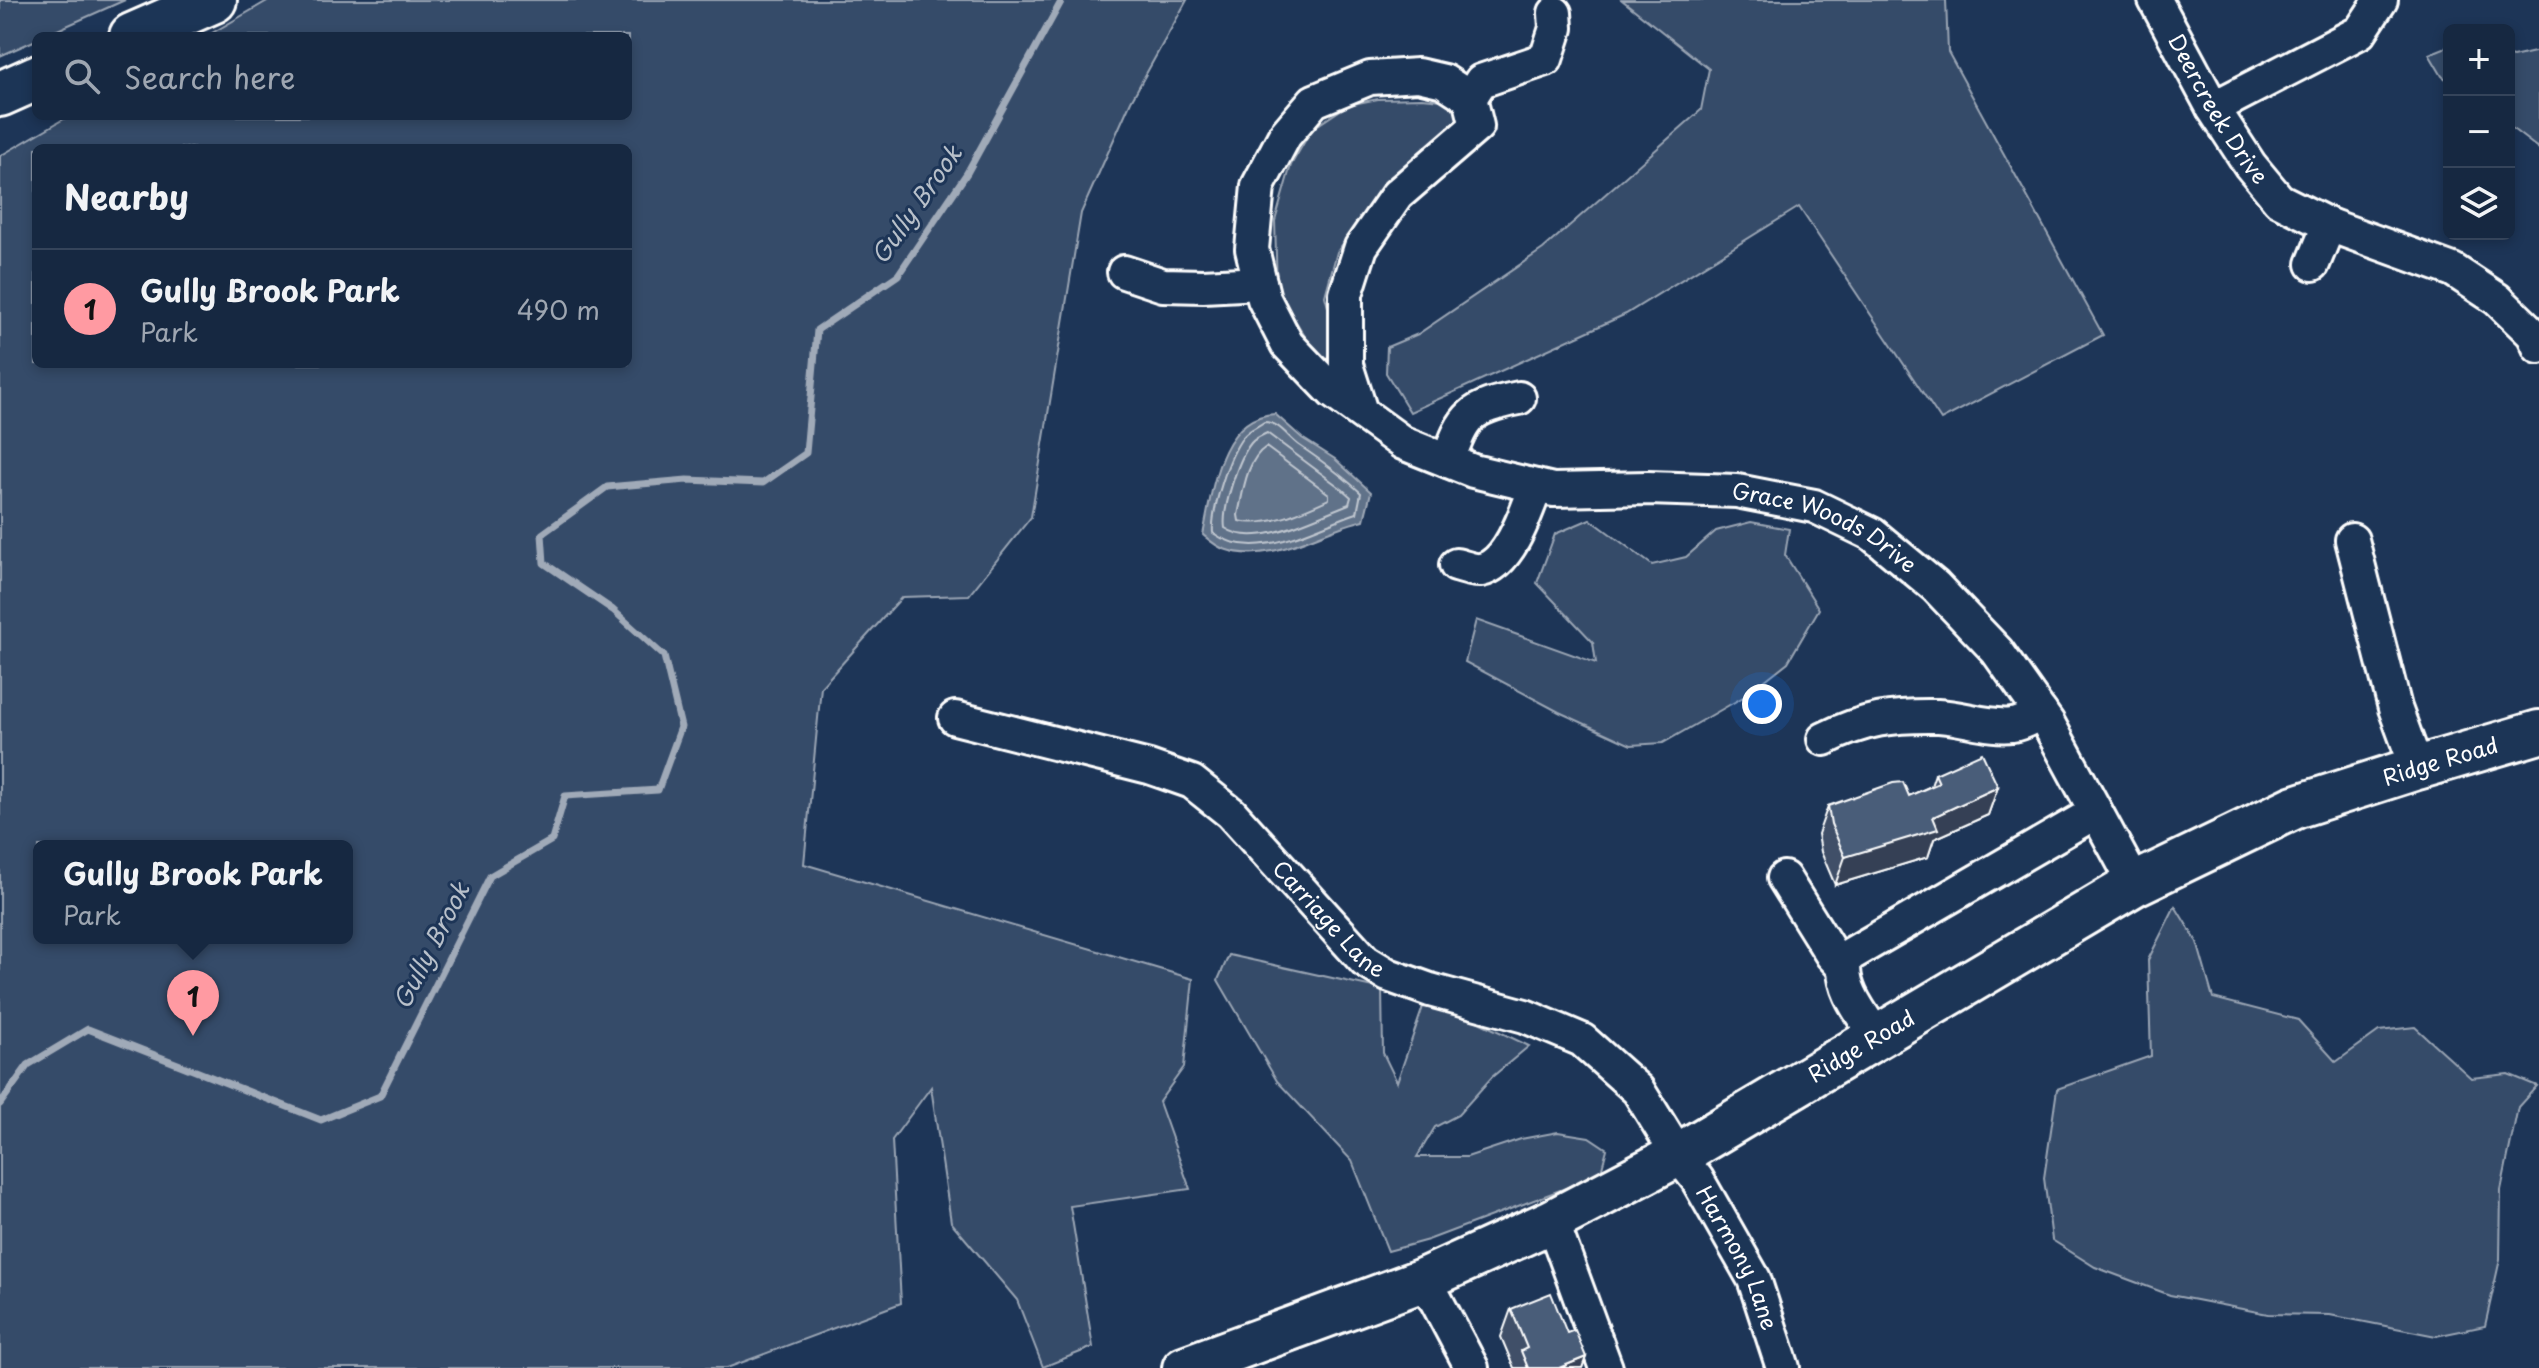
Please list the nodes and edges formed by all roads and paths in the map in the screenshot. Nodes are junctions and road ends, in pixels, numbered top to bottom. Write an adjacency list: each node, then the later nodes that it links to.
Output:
1 (214, 0): 5 (highway)
2 (2155, 0): 9 (street, Deercreek Drive)
3 (2381, 0): 9 (street)
4 (1555, 13): 8 (street)
5 (141, 32)
6 (32, 80): 7 (highway)
7 (0, 94)
8 (1470, 98): 13 (street, Grace Woods Drive); 16 (street)
9 (2213, 108): 10 (street, Deercreek Drive)
10 (2329, 225): 11 (street); 14 (street, Deercreek Drive)
11 (2313, 264)
12 (1124, 272): 13 (street)
13 (1260, 283): 16 (street, Grace Woods Drive)
14 (2539, 347)
15 (1519, 398): 17 (street)
16 (1361, 412): 17 (street, Grace Woods Drive)
17 (1448, 461): 18 (street, Grace Woods Drive)
18 (1536, 486): 20 (street); 21 (street, Grace Woods Drive)
19 (2352, 540): 25 (street)
20 (1456, 565)
21 (2041, 713): 24 (street); 26 (street, Grace Woods Drive)
22 (955, 718): 31 (street, Carriage Lane)
23 (2539, 732): 25 (main road, Ridge Road)
24 (1824, 739)
25 (2417, 768): 28 (main road, Ridge Road)
26 (2096, 812): 28 (street, Grace Woods Drive); 29 (street)
27 (1784, 878): 29 (street)
28 (2135, 884): 30 (main road, Ridge Road)
29 (1843, 967): 30 (street)
30 (1877, 1037): 31 (main road, Ridge Road)
31 (1678, 1155): 32 (main road, Ridge Road); 37 (street, Harmony Lane)
32 (1552, 1221): 33 (main road, Ridge Road); 36 (street)
33 (1420, 1281): 34 (main road, Ridge Road); 35 (street)
34 (1187, 1367)
35 (1472, 1368)
36 (1606, 1368)
37 (1783, 1368)

